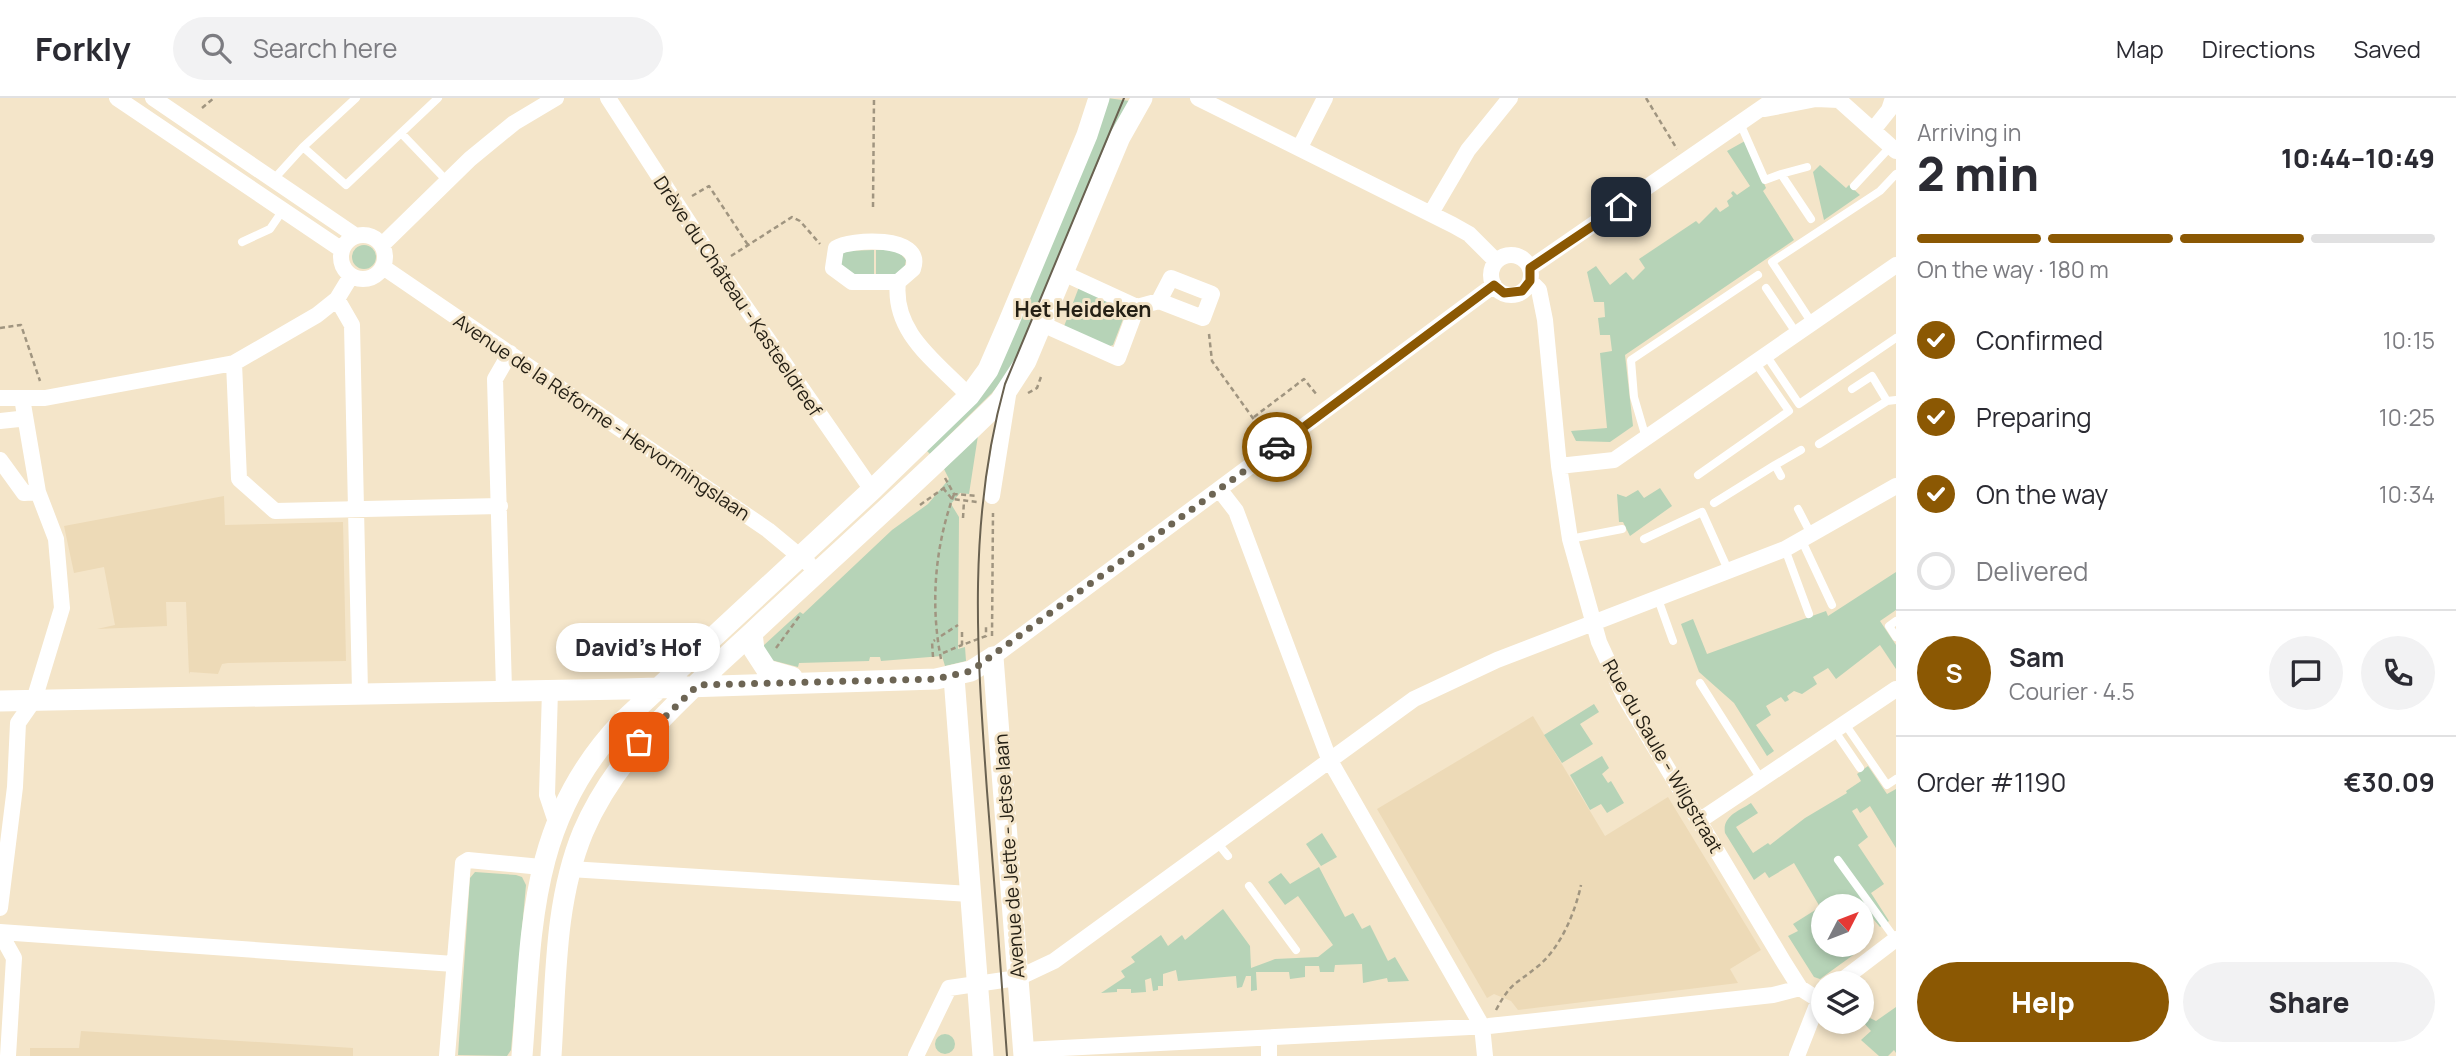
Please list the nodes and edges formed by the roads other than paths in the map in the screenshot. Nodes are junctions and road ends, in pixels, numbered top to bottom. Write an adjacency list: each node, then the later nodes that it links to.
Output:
1 (117, 98): 16 (street)
2 (147, 98): 16 (street)
3 (153, 98): 26 (street)
4 (356, 98): 20 (lane)
5 (438, 98): 19 (lane)
6 (556, 98): 27 (street)
7 (608, 98): 74 (street, Drève du Château - Kasteeldreef)
8 (1099, 98): 58 (main road)
9 (1142, 98): 39 (main road)
10 (1198, 98): 21 (street)
11 (1325, 98): 21 (street)
12 (1510, 98): 30 (street)
13 (1776, 98): 15 (street)
14 (1893, 98): 18 (street)
15 (1759, 110): 17 (street); 18 (street)
16 (137, 112): 29 (street)
17 (1740, 123): 24 (lane); 40 (street)
18 (1869, 125): 22 (street)
19 (401, 133): 20 (lane); 27 (lane)
20 (303, 147): 26 (lane)
21 (1300, 147): 30 (street)
22 (1893, 149): 28 (lane)
23 (1807, 167): 24 (lane)
24 (1781, 174): 31 (lane)
25 (1896, 174): 49 (lane)
26 (273, 180): 32 (street)
27 (447, 181): 34 (street)
28 (1854, 186)
29 (283, 210): 33 (lane); 35 (street)
30 (1431, 213): 36 (street)
31 (1811, 219)
32 (356, 236): 34 (street); 35 (street)
33 (242, 242)
34 (383, 245): 38 (street)
35 (342, 250): 42 (street)
36 (1496, 261): 40 (street); 44 (street)
37 (1896, 265): 49 (street)
38 (383, 267): 42 (street); 53 (street, Avenue de la Réforme - Hervormingslaan)
39 (1063, 273): 48 (street); 50 (main road)
40 (1530, 274): 44 (street); 69 (street, Rue du Saule - Wilgstraat)
41 (1758, 275): 64 (lane)
42 (351, 276): 46 (street)
43 (898, 282): 43 (street); 58 (street)
44 (1494, 285): 73 (street)
45 (1766, 288): 51 (lane)
46 (337, 299): 55 (street); 79 (street)
47 (1159, 301): 47 (street); 48 (street)
48 (1138, 307): 50 (street)
49 (1812, 323): 51 (street)
50 (1042, 324): 56 (main road)
51 (1797, 334): 54 (street)
52 (1896, 338): 54 (lane)
53 (510, 353): 78 (street); 86 (street, Avenue de la Réforme - Hervormingslaan)
54 (1760, 359): 64 (street); 70 (lane)
55 (234, 363): 60 (street); 79 (street)
56 (1009, 388): 76 (street); 87 (main road)
57 (1852, 390): 61 (lane)
58 (969, 396): 74 (main road)
59 (0, 398): 60 (street)
60 (22, 398): 75 (street)
61 (1891, 400): 65 (lane)
62 (19, 419): 63 (street)
63 (0, 421)
64 (1646, 438): 69 (street)
65 (1819, 444)
66 (1801, 450): 68 (lane)
67 (0, 460): 75 (street)
68 (1775, 465): 71 (lane); 77 (lane)
69 (1559, 466): 82 (street, Rue du Saule - Wilgstraat)
70 (1698, 475)
71 (1781, 476)
72 (1896, 486): 84 (street)
73 (1219, 489): 97 (street); 110 (street)
74 (872, 491): 86 (main road)
75 (38, 492): 107 (street)
76 (987, 500)
77 (1714, 503)
78 (500, 506): 79 (street); 103 (street)
79 (357, 507): 106 (street)
80 (1798, 509): 84 (lane)
81 (1622, 529): 82 (lane)
82 (1570, 539): 93 (street, Rue du Saule - Wilgstraat)
83 (1644, 539): 88 (lane)
84 (1807, 539): 85 (street); 90 (lane)
85 (1785, 549): 88 (street); 91 (lane)
86 (800, 556): 87 (street, Avenue de la Réforme - Hervormingslaan); 102 (main road)
87 (817, 571): 94 (main road)
88 (1729, 572): 89 (street)
89 (1658, 599): 93 (street); 96 (lane)
90 (1832, 605)
91 (1810, 614)
92 (1896, 621): 95 (lane)
93 (1592, 624): 110 (street); 114 (street, Rue du Saule - Wilgstraat)
94 (752, 633): 99 (main road); 101 (main road)
95 (1896, 637)
96 (1673, 641)
97 (993, 657): 98 (main road); 129 (main road, Avenue de Jette - Jetse laan)
98 (950, 677): 99 (main road); 122 (main road)
99 (808, 681): 101 (main road)
100 (1700, 684): 112 (lane)
101 (698, 685): 102 (main road); 120 (main road)
102 (660, 687): 105 (main road); 115 (main road)
103 (505, 689): 105 (main road); 106 (main road)
104 (1896, 689): 109 (street)
105 (550, 690): 115 (street)
106 (360, 692): 107 (main road)
107 (34, 700): 108 (main road); 123 (street)
108 (0, 701)
109 (1839, 727): 111 (lane); 112 (street); 113 (lane)
110 (1329, 759): 116 (street); 134 (street)
111 (1860, 768)
112 (1761, 779): 114 (street)
113 (1896, 779)
114 (1699, 821): 131 (street, Rue du Saule - Wilgstraat)
115 (556, 822): 119 (main road)
116 (1216, 841): 117 (lane); 129 (street)
117 (1228, 856)
118 (1838, 860): 125 (lane)
119 (541, 866): 127 (street); 140 (main road)
120 (570, 869): 122 (street); 141 (main road)
121 (1250, 886): 126 (lane)
122 (971, 894): 130 (main road)
123 (0, 908)
124 (0, 933): 127 (street); 135 (street)
125 (1896, 939): 128 (street)
126 (1296, 950)
127 (454, 964): 139 (street)
128 (1854, 971)
129 (1018, 978): 130 (street); 137 (main road, Avenue de Jette - Jetse laan)
130 (977, 982): 142 (street); 143 (main road)
131 (1800, 988): 132 (street, Rue du Saule - Wilgstraat); 134 (street)
132 (1811, 993)
133 (1811, 1022): 146 (street)
134 (1485, 1026): 136 (street); 145 (street)
135 (3, 1029): 138 (street)
136 (1269, 1038): 137 (street); 144 (street)
137 (1024, 1053)
138 (8, 1056)
139 (447, 1056)
140 (522, 1056)
141 (551, 1056)
142 (916, 1056)
143 (983, 1056)
144 (1269, 1056)
145 (1485, 1056)
146 (1797, 1056)

